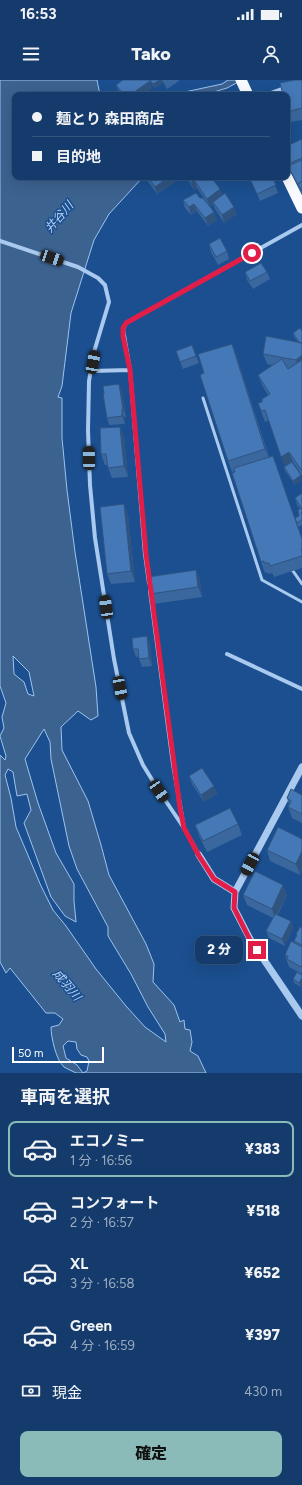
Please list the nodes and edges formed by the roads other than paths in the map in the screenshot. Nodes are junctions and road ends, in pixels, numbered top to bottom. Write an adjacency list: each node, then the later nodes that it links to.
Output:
1 (241, 80): 3 (highway)
2 (289, 87): 4 (street)
3 (247, 92)
4 (275, 92)
5 (288, 180): 6 (highway)
6 (302, 208)
7 (302, 225): 9 (street)
8 (0, 241): 10 (street)
9 (130, 370): 10 (street); 18 (street)
10 (91, 371): 18 (street)
11 (203, 398): 14 (lane)
12 (293, 571): 13 (lane)
13 (302, 584)
14 (302, 602)
15 (227, 654): 16 (street)
16 (302, 689)
17 (302, 767): 20 (street)
18 (184, 828): 19 (street)
19 (199, 856): 20 (street)
20 (235, 892): 21 (street)
21 (302, 1016)

